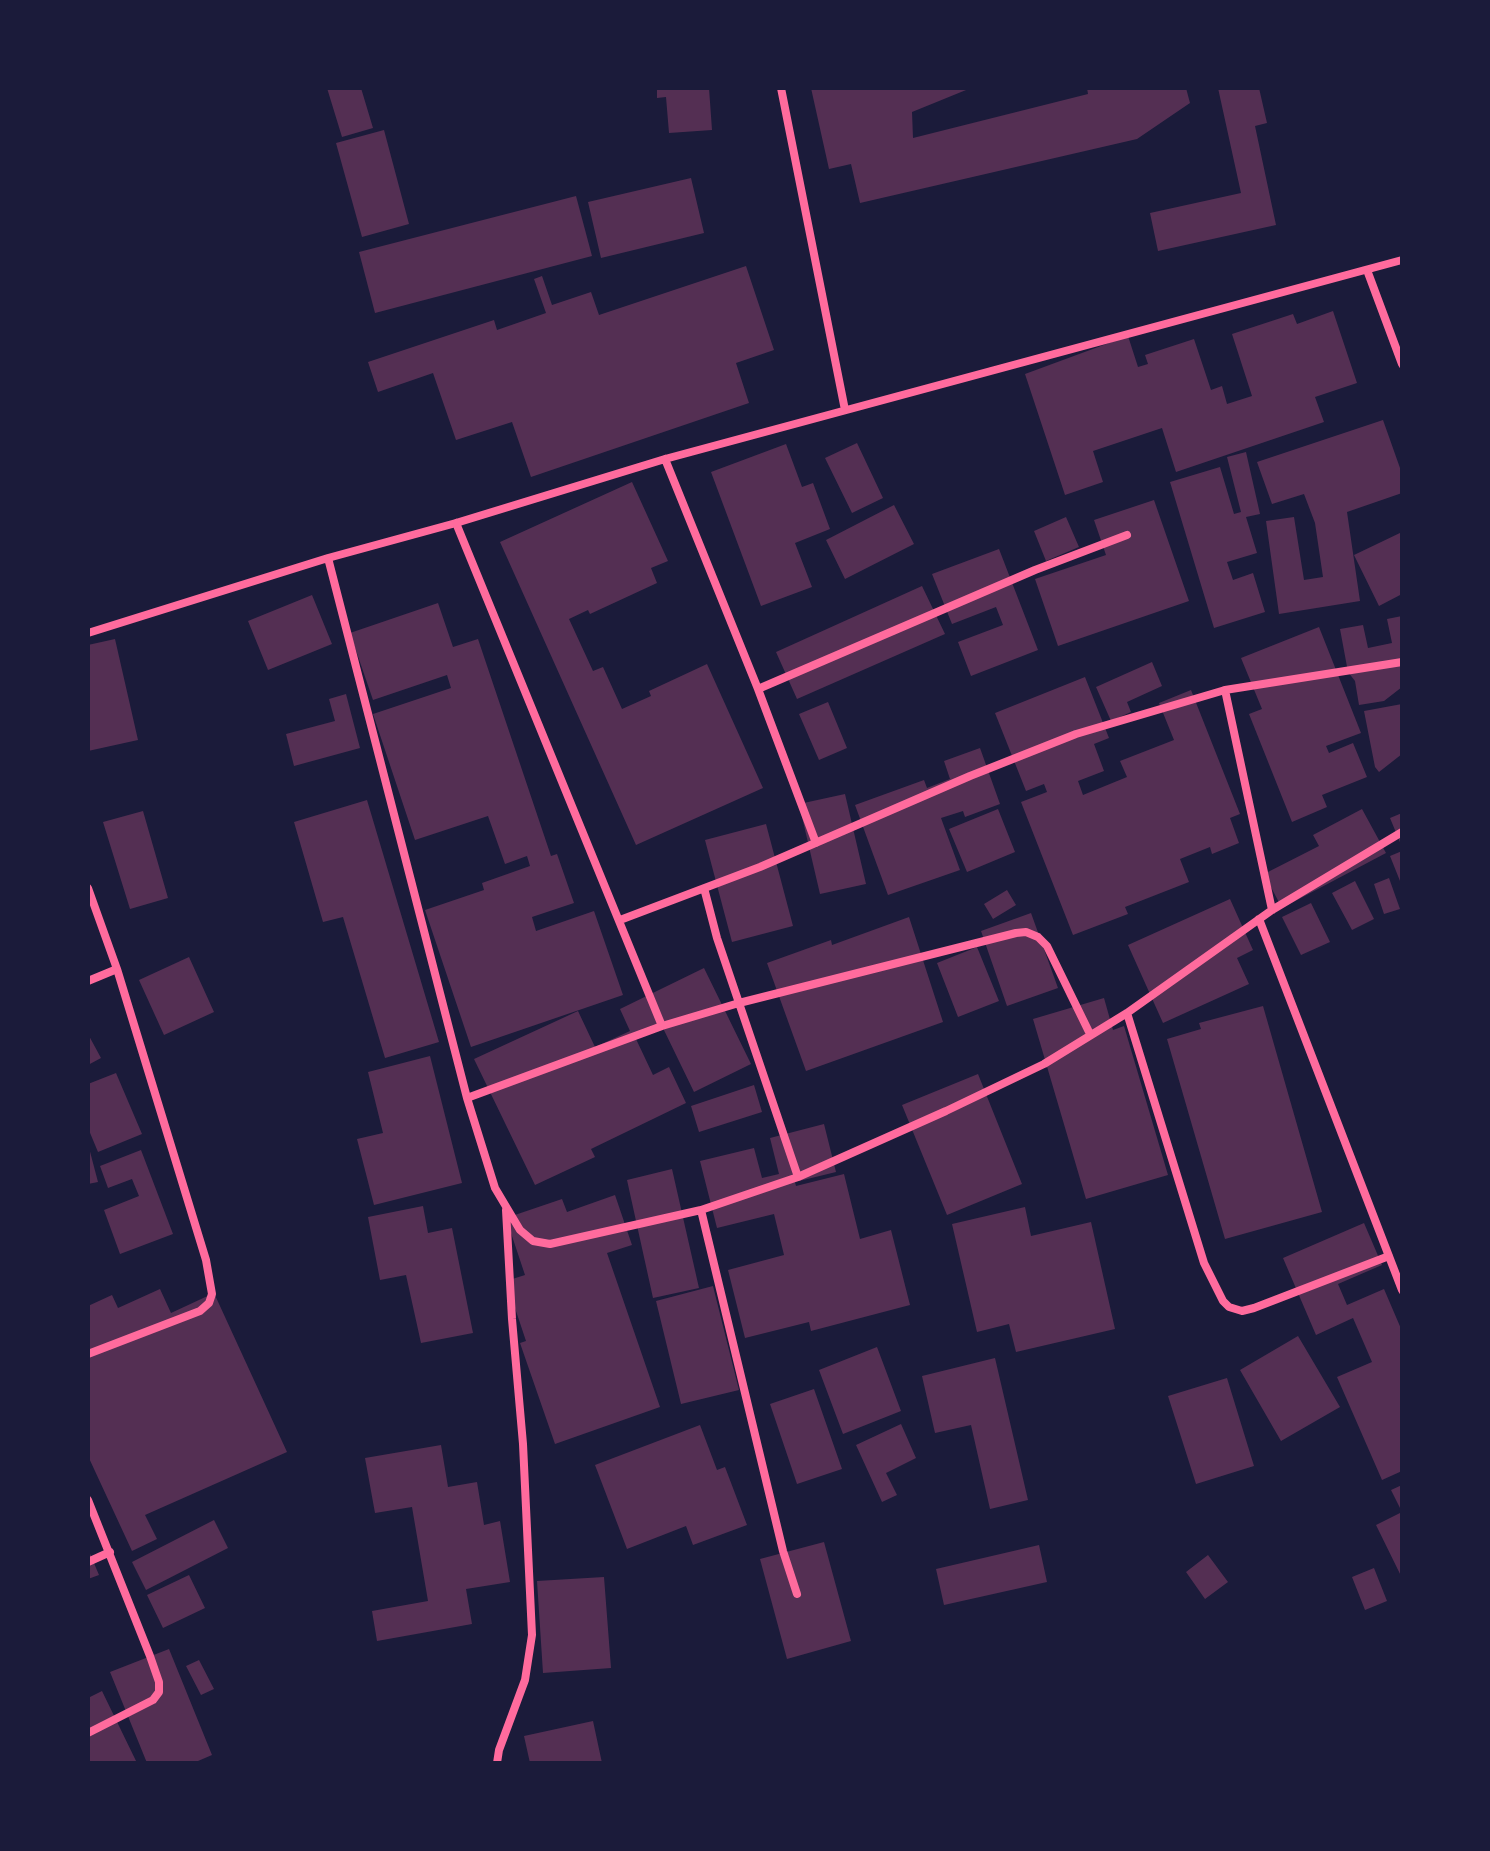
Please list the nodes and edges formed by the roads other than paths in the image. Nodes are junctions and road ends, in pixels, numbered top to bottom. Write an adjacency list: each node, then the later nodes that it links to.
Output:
1 (781, 88): 5 (street)
2 (1402, 260): 3 (street)
3 (1367, 270): 4 (street); 5 (street)
4 (1402, 364)
5 (845, 410): 6 (street)
6 (665, 459): 7 (street); 12 (street)
7 (456, 523): 9 (street); 20 (street)
8 (1127, 535): 12 (street)
9 (328, 558): 10 (street); 27 (street)
10 (88, 633)
11 (1402, 662): 13 (street)
12 (758, 689): 15 (street)
13 (1225, 690): 15 (street); 18 (street)
14 (1402, 832): 18 (street)
15 (816, 843): 17 (street)
16 (88, 888): 21 (street)
17 (704, 888): 20 (street); 23 (street)
18 (1272, 910): 19 (street)
19 (1259, 919): 24 (street); 31 (street)
20 (620, 920): 25 (street)
21 (117, 969): 22 (street); 33 (street)
22 (88, 981)
23 (739, 1003): 25 (street); 26 (street); 28 (street)
24 (1127, 1013): 26 (street); 31 (street)
25 (662, 1026): 27 (street)
26 (1090, 1034): 28 (street)
27 (467, 1098): 29 (street)
28 (798, 1177): 30 (street)
29 (506, 1209): 30 (street); 39 (street)
30 (701, 1210): 37 (street)
31 (1389, 1256): 32 (street)
32 (1402, 1290)
33 (88, 1354)
34 (88, 1500): 35 (street)
35 (110, 1552): 36 (street); 38 (street)
36 (88, 1562)
37 (797, 1594)
38 (88, 1733)
39 (497, 1763)

